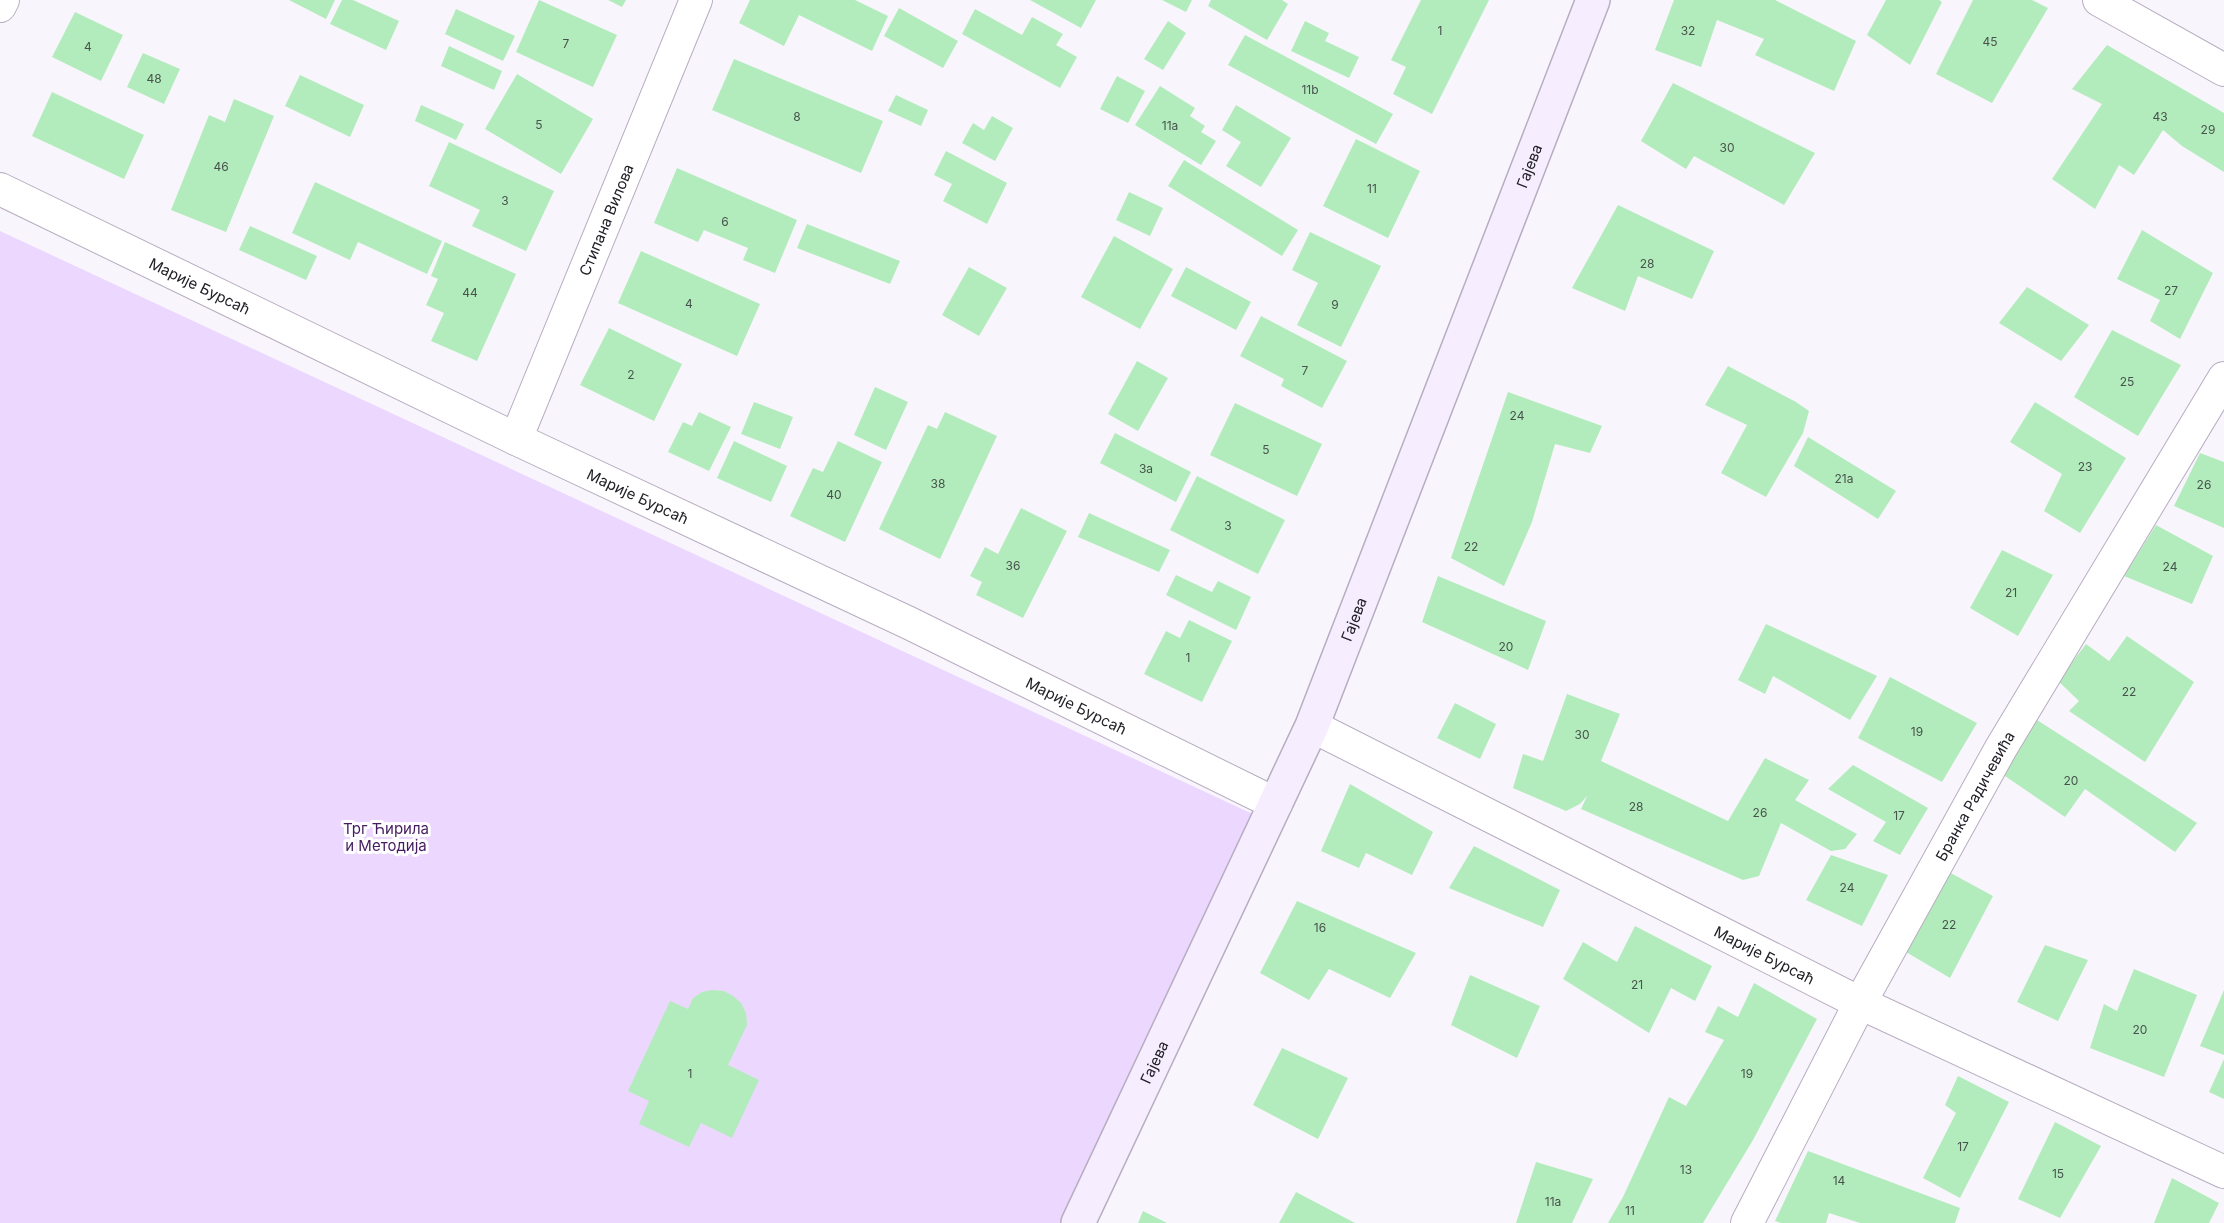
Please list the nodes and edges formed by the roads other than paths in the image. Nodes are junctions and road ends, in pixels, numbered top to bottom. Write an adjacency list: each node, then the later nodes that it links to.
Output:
1 (3, 0): 5 (street)
2 (696, 0): 9 (street, Стипана Вилова)
3 (1593, 0): 10 (street, Гајева)
4 (2099, 0): 6 (street)
5 (0, 6)
6 (2224, 70)
7 (0, 189): 9 (street, Марије Бурсаћ)
8 (2224, 378): 12 (street, Бранка Радичевића)
9 (516, 439): 11 (street, Марије Бурсаћ)
10 (1312, 726): 11 (street, Гајева); 12 (street, Марије Бурсаћ)
11 (1276, 804): 14 (street, Гајева)
12 (1860, 1003): 13 (street, Марије Бурсаћ); 15 (street, Бранка Радичевића)
13 (2224, 1172)
14 (1078, 1223)
15 (1747, 1223)

